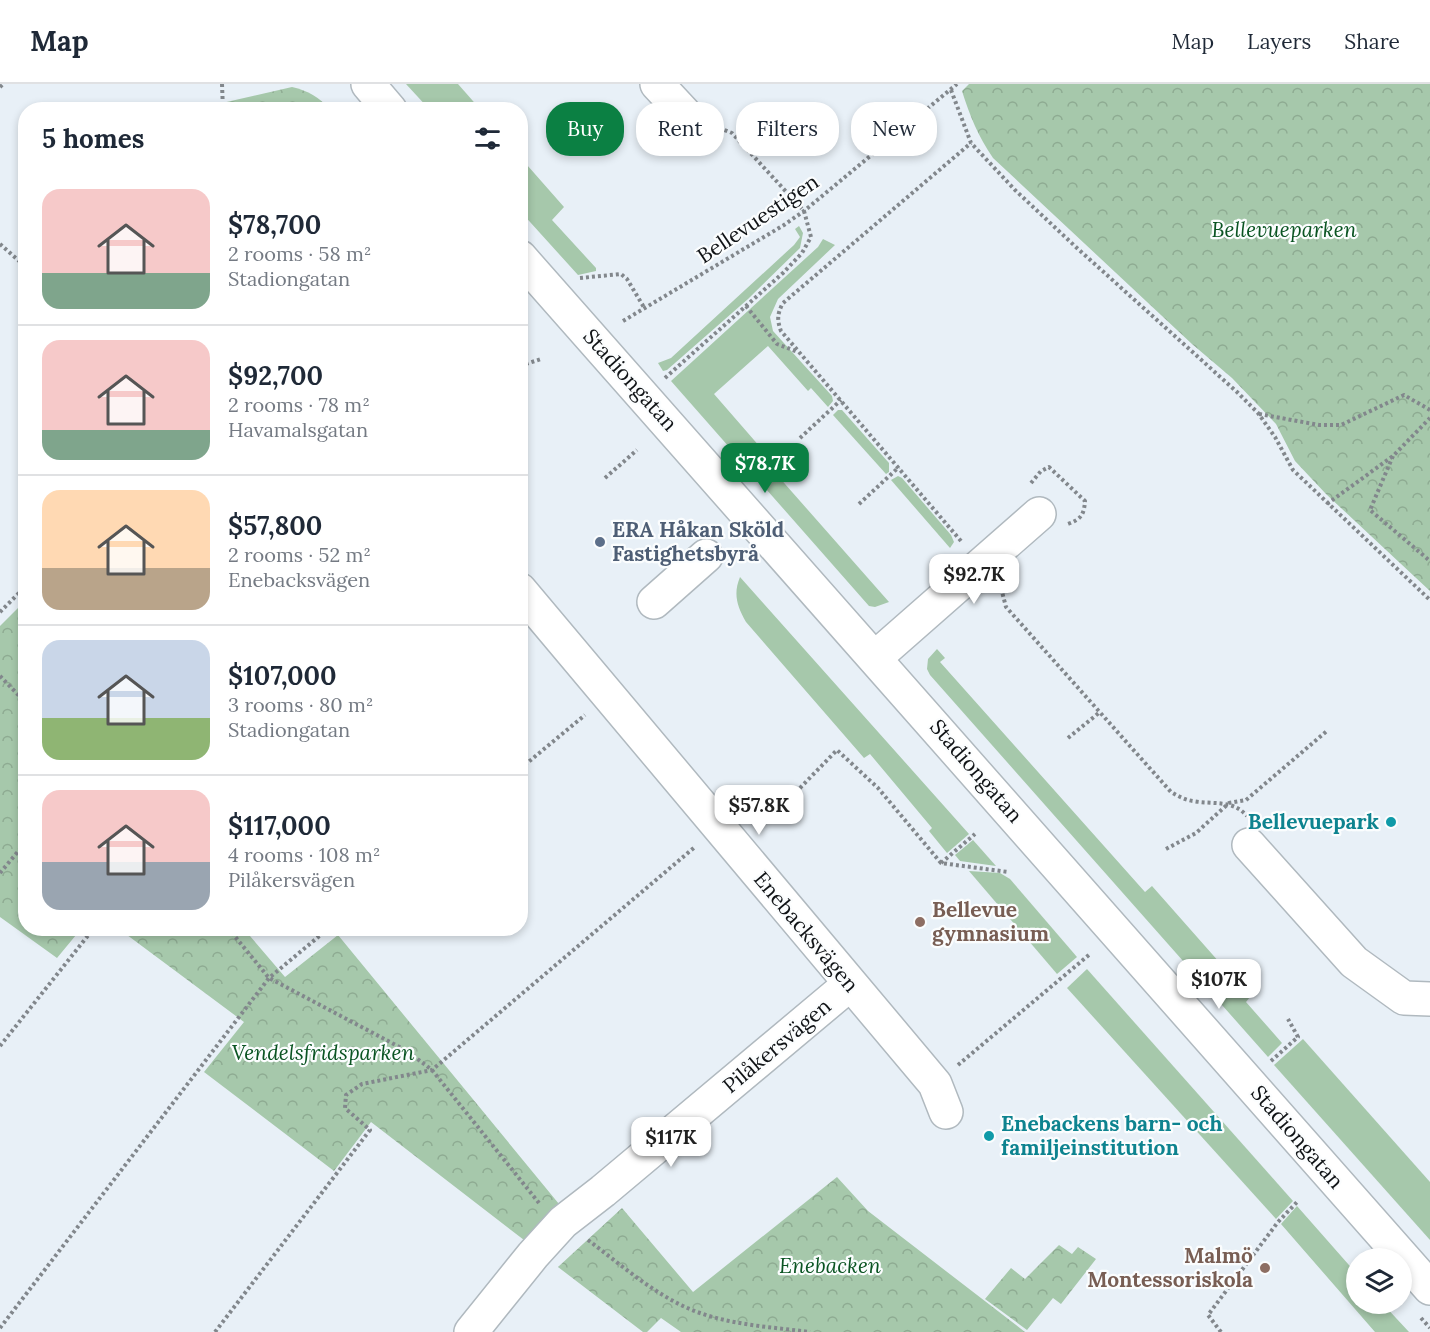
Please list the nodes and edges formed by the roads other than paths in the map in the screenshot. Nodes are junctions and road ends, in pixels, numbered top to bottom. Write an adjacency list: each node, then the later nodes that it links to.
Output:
1 (368, 84): 3 (street)
2 (657, 84): 4 (street)
3 (383, 102)
4 (674, 102)
5 (528, 265): 10 (street, Stadiongatan)
6 (1053, 519): 10 (street)
7 (706, 556): 9 (street)
8 (528, 599): 12 (street, Enebacksvägen)
9 (654, 602)
10 (876, 657): 15 (street, Stadiongatan)
11 (1250, 833): 13 (street)
12 (850, 984): 14 (street, Enebacksvägen); 16 (street, Pilåkersvägen)
13 (1430, 999)
14 (940, 1098)
15 (1430, 1288)
16 (471, 1332)

